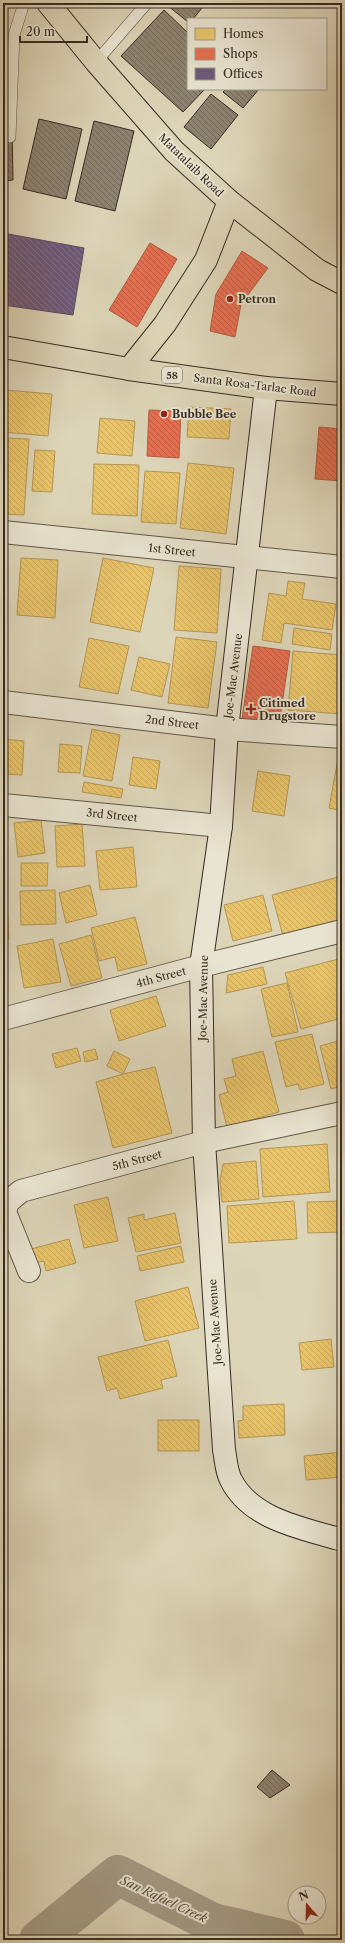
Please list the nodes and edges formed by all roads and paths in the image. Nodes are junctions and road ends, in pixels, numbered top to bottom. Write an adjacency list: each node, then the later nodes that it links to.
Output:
1 (24, 3): 5 (lane)
2 (48, 3): 4 (main road, Matatalaib Road)
3 (147, 3): 4 (lane)
4 (96, 62): 6 (main road, Matatalaib Road)
5 (10, 137)
6 (229, 202): 7 (main road, Matatalaib Road); 9 (main road)
7 (342, 283)
8 (3, 347): 9 (main road, Santa Rosa-Tarlac Road / 58)
9 (128, 369): 10 (main road, Santa Rosa-Tarlac Road / 58)
10 (266, 388): 11 (main road, Santa Rosa-Tarlac Road / 58); 13 (street, Joe-Mac Avenue)
11 (342, 394)
12 (3, 532): 13 (street, 1st Street)
13 (247, 558): 14 (street, 1st Street); 16 (street, Joe-Mac Avenue)
14 (342, 568)
15 (3, 702): 16 (street, 2nd Street)
16 (227, 729): 17 (street, 2nd Street); 19 (street, Joe-Mac Avenue)
17 (342, 737)
18 (3, 805): 19 (street, 3rd Street)
19 (221, 826): 21 (street, Joe-Mac Avenue)
20 (342, 931): 21 (street, 4th Street)
21 (202, 966): 22 (street, 4th Street); 24 (street, Joe-Mac Avenue)
22 (3, 1019)
23 (342, 1113): 24 (street, 5th Street)
24 (204, 1142): 25 (street, 5th Street); 26 (street, Joe-Mac Avenue)
25 (29, 1271)
26 (342, 1540)

